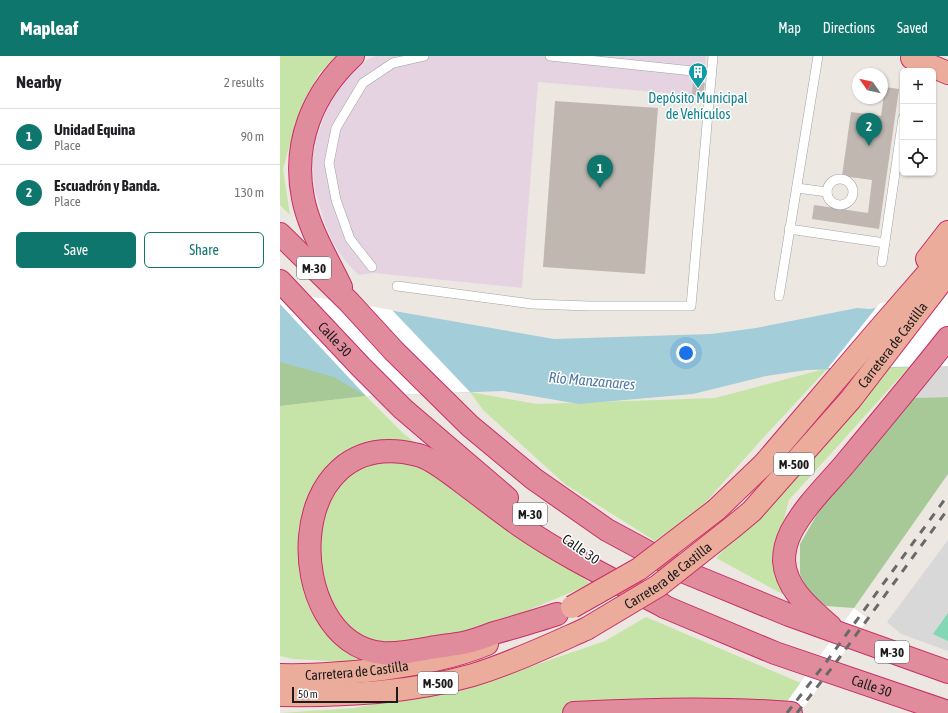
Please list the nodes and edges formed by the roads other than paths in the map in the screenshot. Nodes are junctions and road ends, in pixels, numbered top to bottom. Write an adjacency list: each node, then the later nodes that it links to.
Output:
1 (353, 56): 24 (highway)
2 (424, 56): 18 (lane)
3 (550, 56): 7 (lane)
4 (713, 56): 7 (lane)
5 (818, 56): 10 (lane)
6 (912, 61): 8 (highway)
7 (712, 73): 21 (lane)
8 (948, 73)
9 (900, 139): 15 (lane)
10 (797, 188): 11 (lane); 12 (lane)
11 (827, 192)
12 (789, 229): 15 (lane); 23 (lane)
13 (948, 232): 16 (highway, M-500)
14 (280, 234): 24 (highway, M-30)
15 (885, 242): 17 (lane)
16 (940, 251): 29 (highway, Carretera de Castilla / M-500, bridge)
17 (882, 262)
18 (372, 267)
19 (948, 273): 25 (highway, Carretera de Castilla / M-500)
20 (280, 281): 28 (highway, Calle 30 / M-30)
21 (397, 286)
22 (948, 287): 25 (highway, M-500)
23 (779, 296)
24 (349, 302): 31 (highway, M-30)
25 (906, 328): 34 (highway, Carretera de Castilla / M-500, bridge)
26 (948, 338): 31 (highway)
27 (298, 502): 28 (highway)
28 (665, 607): 35 (highway, Calle 30 / M-30)
29 (564, 611): 30 (highway); 33 (highway, Carretera de Castilla / M-500)
30 (304, 613)
31 (836, 631): 32 (highway, M-30)
32 (948, 672)
33 (280, 675)
34 (280, 695)
35 (948, 712)
36 (574, 713): 37 (highway)
37 (791, 713)

